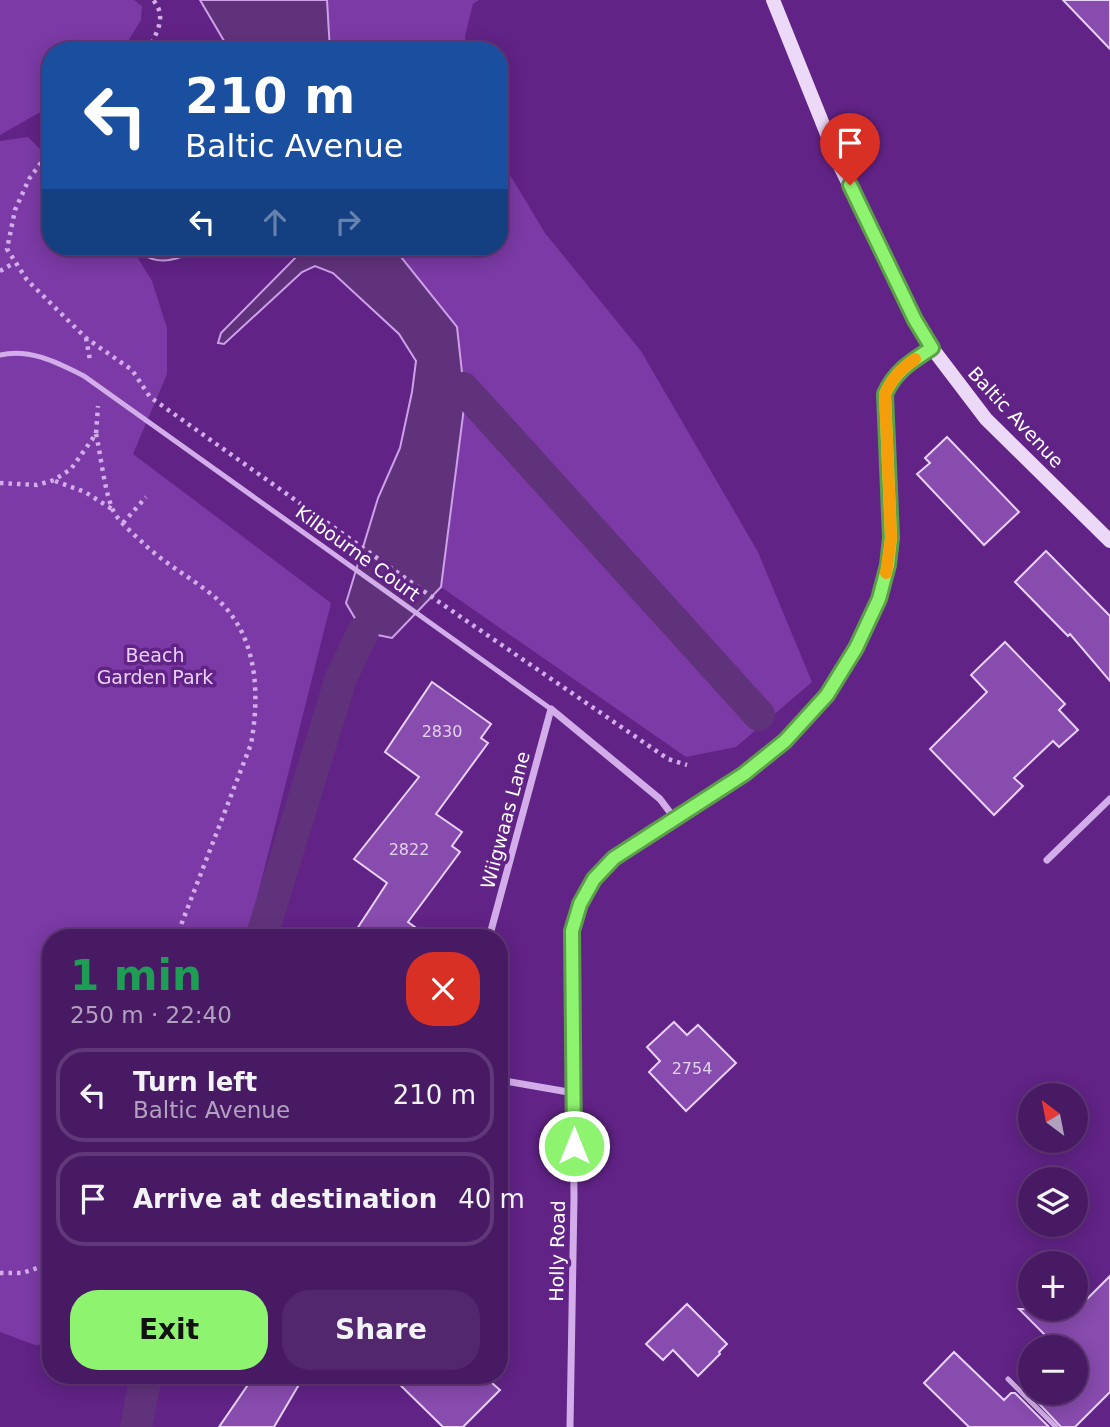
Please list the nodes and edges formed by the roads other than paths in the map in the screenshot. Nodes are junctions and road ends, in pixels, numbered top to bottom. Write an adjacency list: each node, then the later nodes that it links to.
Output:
1 (773, 0): 2 (street, Baltic Avenue)
2 (932, 348): 4 (street, Baltic Avenue); 7 (street, Holly Road)
3 (0, 355): 5 (lane, Kilbourne Court)
4 (1110, 541)
5 (551, 709): 7 (street, Kilbourne Court); 9 (street, Wiigwaas Lane)
6 (1110, 799): 8 (street)
7 (675, 819): 11 (street, Holly Road)
8 (1047, 860)
9 (491, 929)
10 (508, 1082): 11 (street)
11 (574, 1093): 13 (street, Holly Road)
12 (1008, 1378): 14 (lane)
13 (570, 1427)
14 (1056, 1427)

